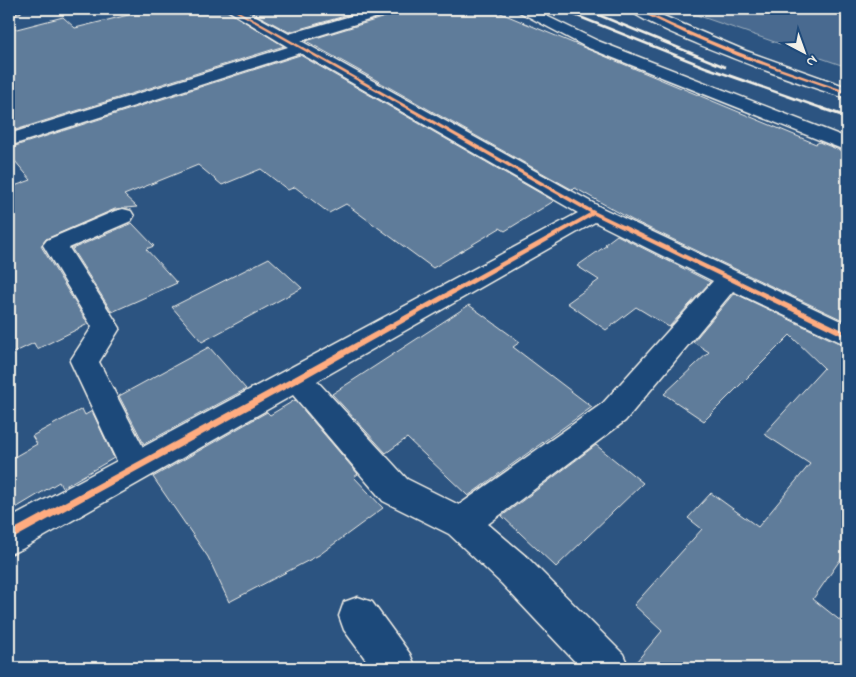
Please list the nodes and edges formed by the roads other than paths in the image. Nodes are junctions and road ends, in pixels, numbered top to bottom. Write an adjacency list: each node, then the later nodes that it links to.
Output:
1 (15, 9): 6 (street)
2 (233, 9): 7 (street)
3 (389, 9): 7 (street)
4 (521, 9): 10 (street)
5 (636, 9): 8 (street)
6 (9, 10)
7 (294, 44): 9 (street); 11 (street)
8 (847, 93)
9 (9, 140)
10 (847, 145)
11 (594, 213): 13 (street); 15 (street)
12 (123, 216): 16 (street)
13 (730, 278): 14 (street); 17 (street)
14 (847, 335)
15 (297, 379): 16 (street); 17 (street)
16 (136, 466): 18 (street)
17 (460, 523): 20 (street)
18 (9, 537)
19 (358, 616): 21 (street)
20 (598, 664)
21 (396, 668)

